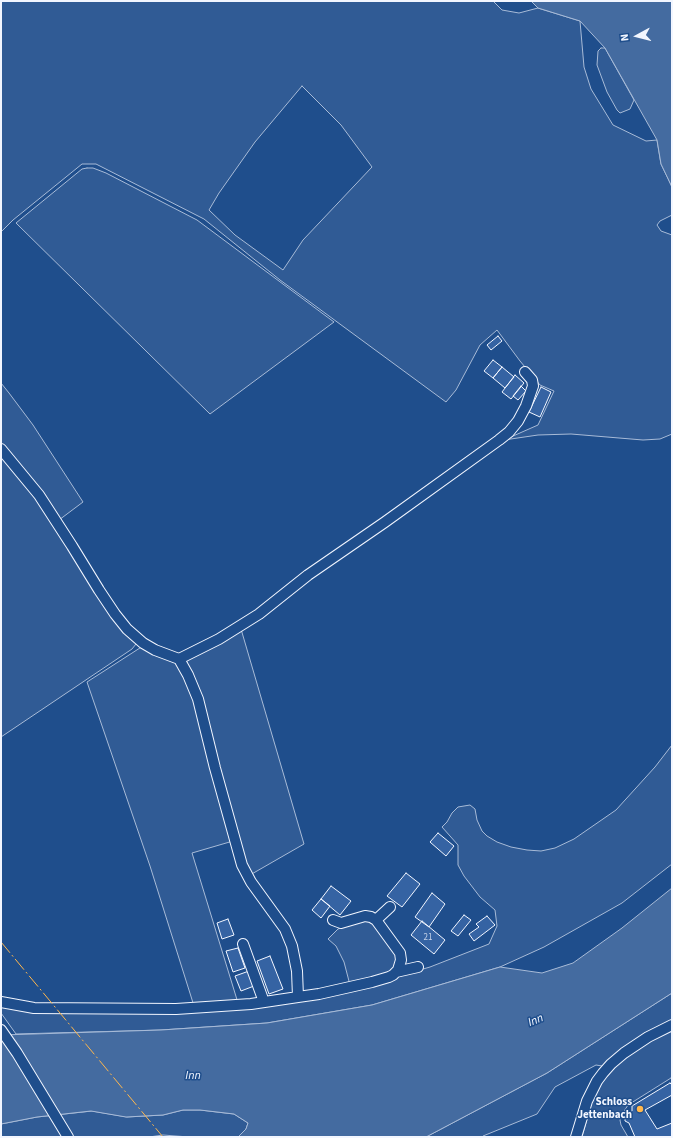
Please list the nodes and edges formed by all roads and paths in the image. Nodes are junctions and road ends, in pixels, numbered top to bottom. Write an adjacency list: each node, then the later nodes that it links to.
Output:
1 (525, 372): 3 (street)
2 (1, 449): 3 (street)
3 (179, 659): 10 (street)
4 (390, 907): 6 (street)
5 (333, 920): 6 (street)
6 (376, 920): 9 (street)
7 (243, 944): 12 (street)
8 (418, 967): 9 (street)
9 (396, 972): 10 (street)
10 (298, 997): 12 (street)
11 (1, 1002): 12 (street)
12 (264, 1002)
13 (672, 1025): 16 (street)
14 (1, 1030): 15 (street)
15 (68, 1137)
16 (576, 1137)

